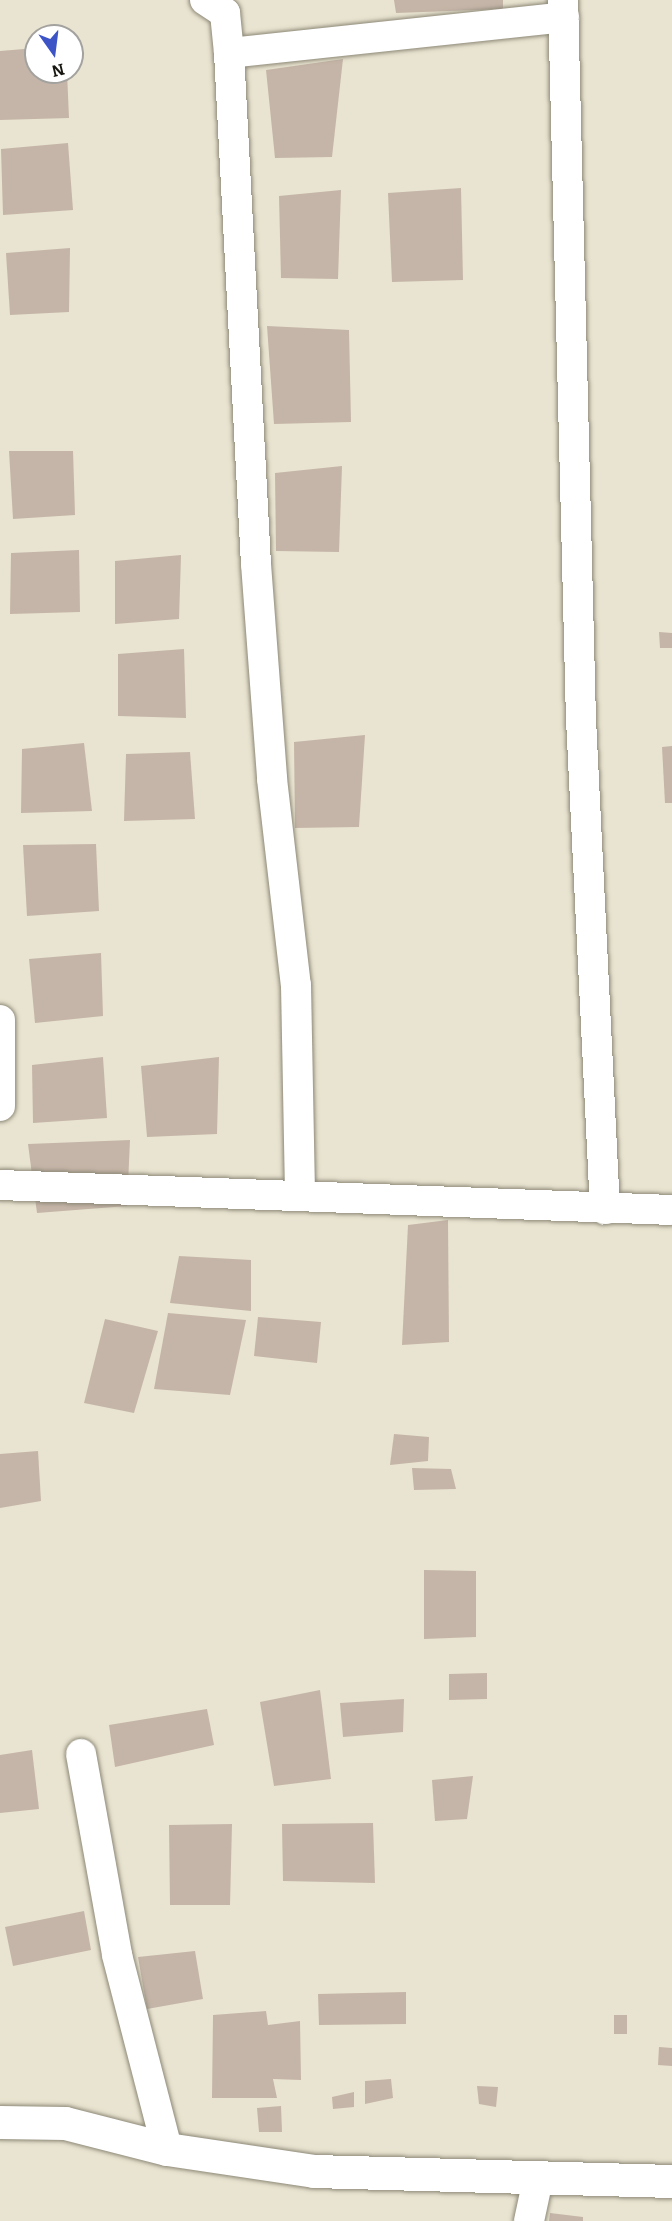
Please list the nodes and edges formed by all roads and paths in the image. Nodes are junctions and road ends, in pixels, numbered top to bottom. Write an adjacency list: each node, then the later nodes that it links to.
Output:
1 (218, 4): 3 (street)
2 (563, 9): 3 (street); 8 (street)
3 (229, 52): 7 (street)
4 (0, 1020): 5 (street)
5 (0, 1106)
6 (0, 1185): 7 (street)
7 (300, 1195): 8 (street)
8 (605, 1209): 9 (street)
9 (672, 1210)
10 (81, 1754): 12 (street)
11 (0, 2122): 12 (street)
12 (167, 2149): 13 (street)
13 (538, 2179): 14 (street); 15 (street)
14 (672, 2181)
15 (529, 2221)

